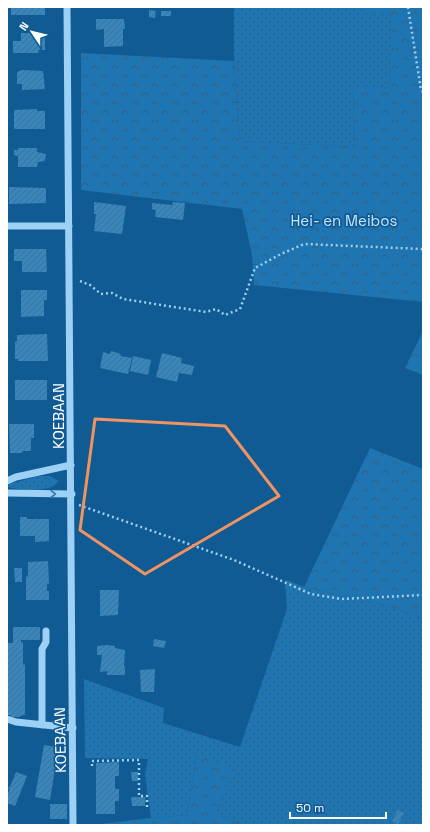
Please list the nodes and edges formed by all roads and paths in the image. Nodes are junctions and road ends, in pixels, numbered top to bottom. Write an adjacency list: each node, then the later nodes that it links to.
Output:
1 (67, 7): 5 (street, KOEBAAN)
2 (408, 7): 3 (path)
3 (423, 92)
4 (7, 226): 5 (street)
5 (69, 226): 8 (street, KOEBAAN)
6 (423, 249): 7 (path)
7 (80, 281)
8 (71, 465): 9 (street); 11 (street, KOEBAAN)
9 (7, 481)
10 (7, 493): 11 (street, one-way to 11)
11 (72, 494): 17 (street, KOEBAAN)
12 (80, 505): 13 (path)
13 (423, 595)
14 (46, 631): 16 (street)
15 (7, 719): 16 (street)
16 (42, 725): 17 (street)
17 (73, 728): 20 (street, KOEBAAN)
18 (92, 766): 19 (path)
19 (144, 809)
20 (73, 825)

